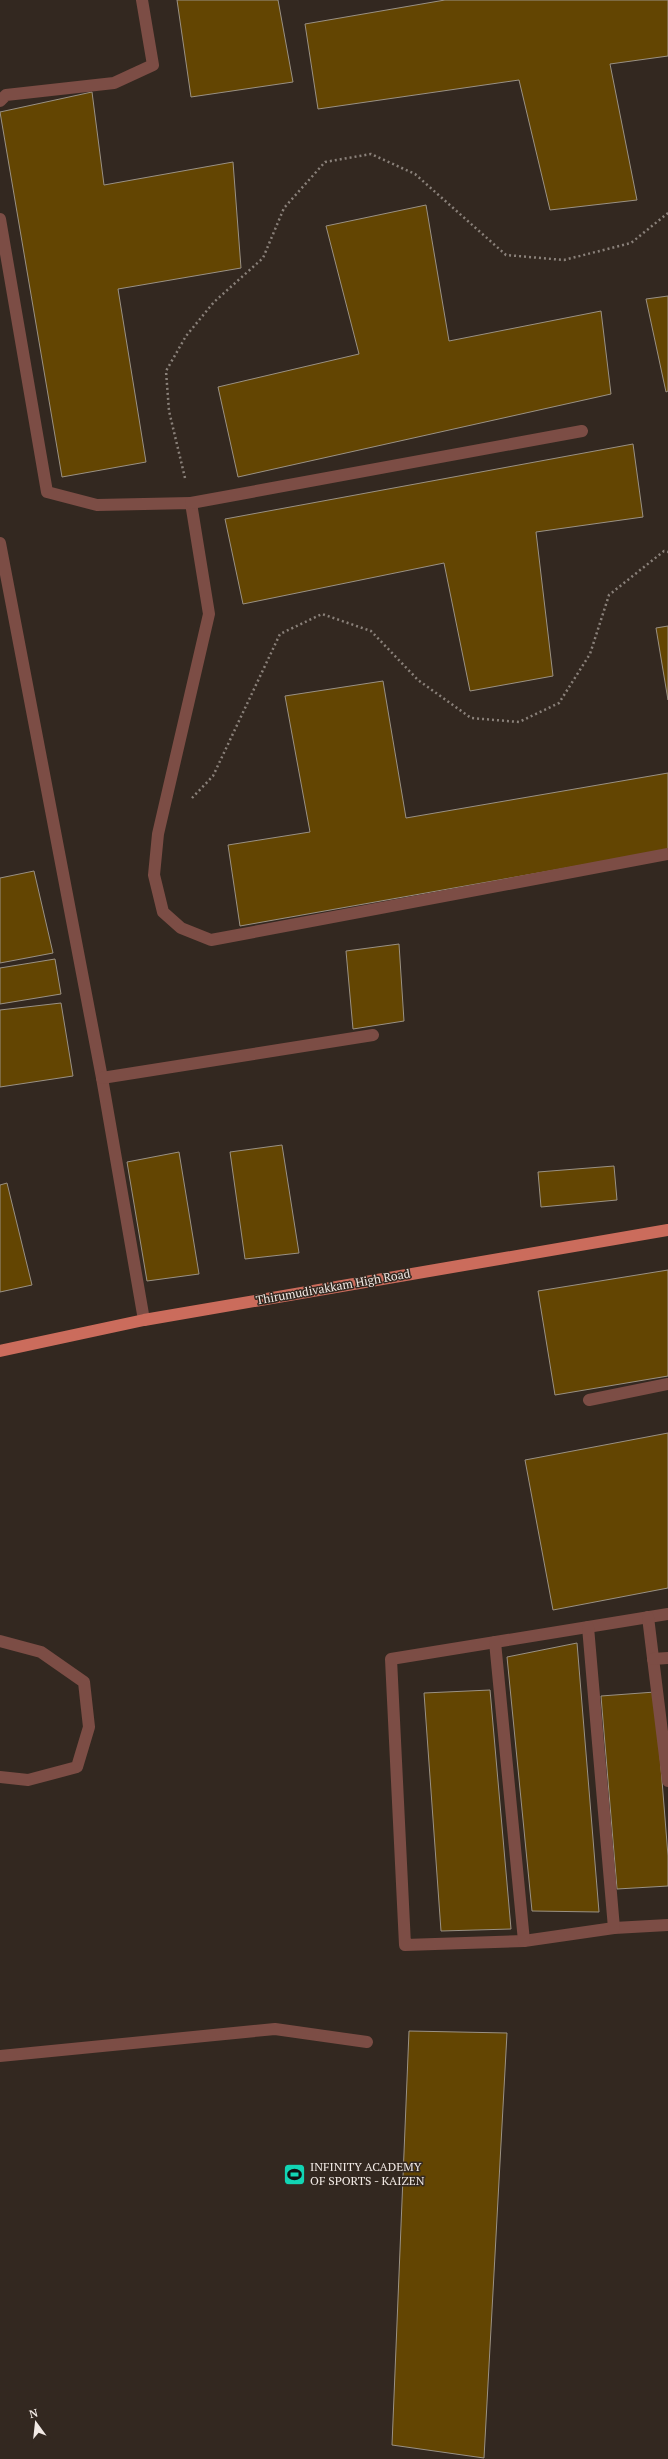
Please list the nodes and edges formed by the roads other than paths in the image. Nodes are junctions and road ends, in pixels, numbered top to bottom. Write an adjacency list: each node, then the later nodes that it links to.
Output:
1 (142, 0): 2 (street)
2 (0, 101)
3 (0, 219): 5 (street)
4 (582, 431): 5 (street)
5 (191, 503): 7 (street)
6 (0, 543): 9 (street)
7 (668, 854)
8 (373, 1035): 9 (street)
9 (102, 1078): 11 (street)
10 (668, 1230): 11 (main road, Thirumudivakkam High Road)
11 (144, 1320): 12 (main road, Thirumudivakkam High Road)
12 (0, 1351)
13 (668, 1384): 14 (street)
14 (589, 1400)
15 (668, 1614): 16 (street)
16 (648, 1617): 17 (street); 21 (street)
17 (588, 1628): 19 (street); 26 (street)
18 (0, 1641): 23 (street)
19 (495, 1642): 27 (street); 27 (street)
20 (668, 1658): 21 (street)
21 (653, 1659): 22 (street)
22 (667, 1764): 24 (street)
23 (0, 1777)
24 (668, 1781)
25 (668, 1925): 26 (street)
26 (614, 1928): 27 (street)
27 (524, 1941)
28 (367, 2042): 29 (street)
29 (0, 2056)

